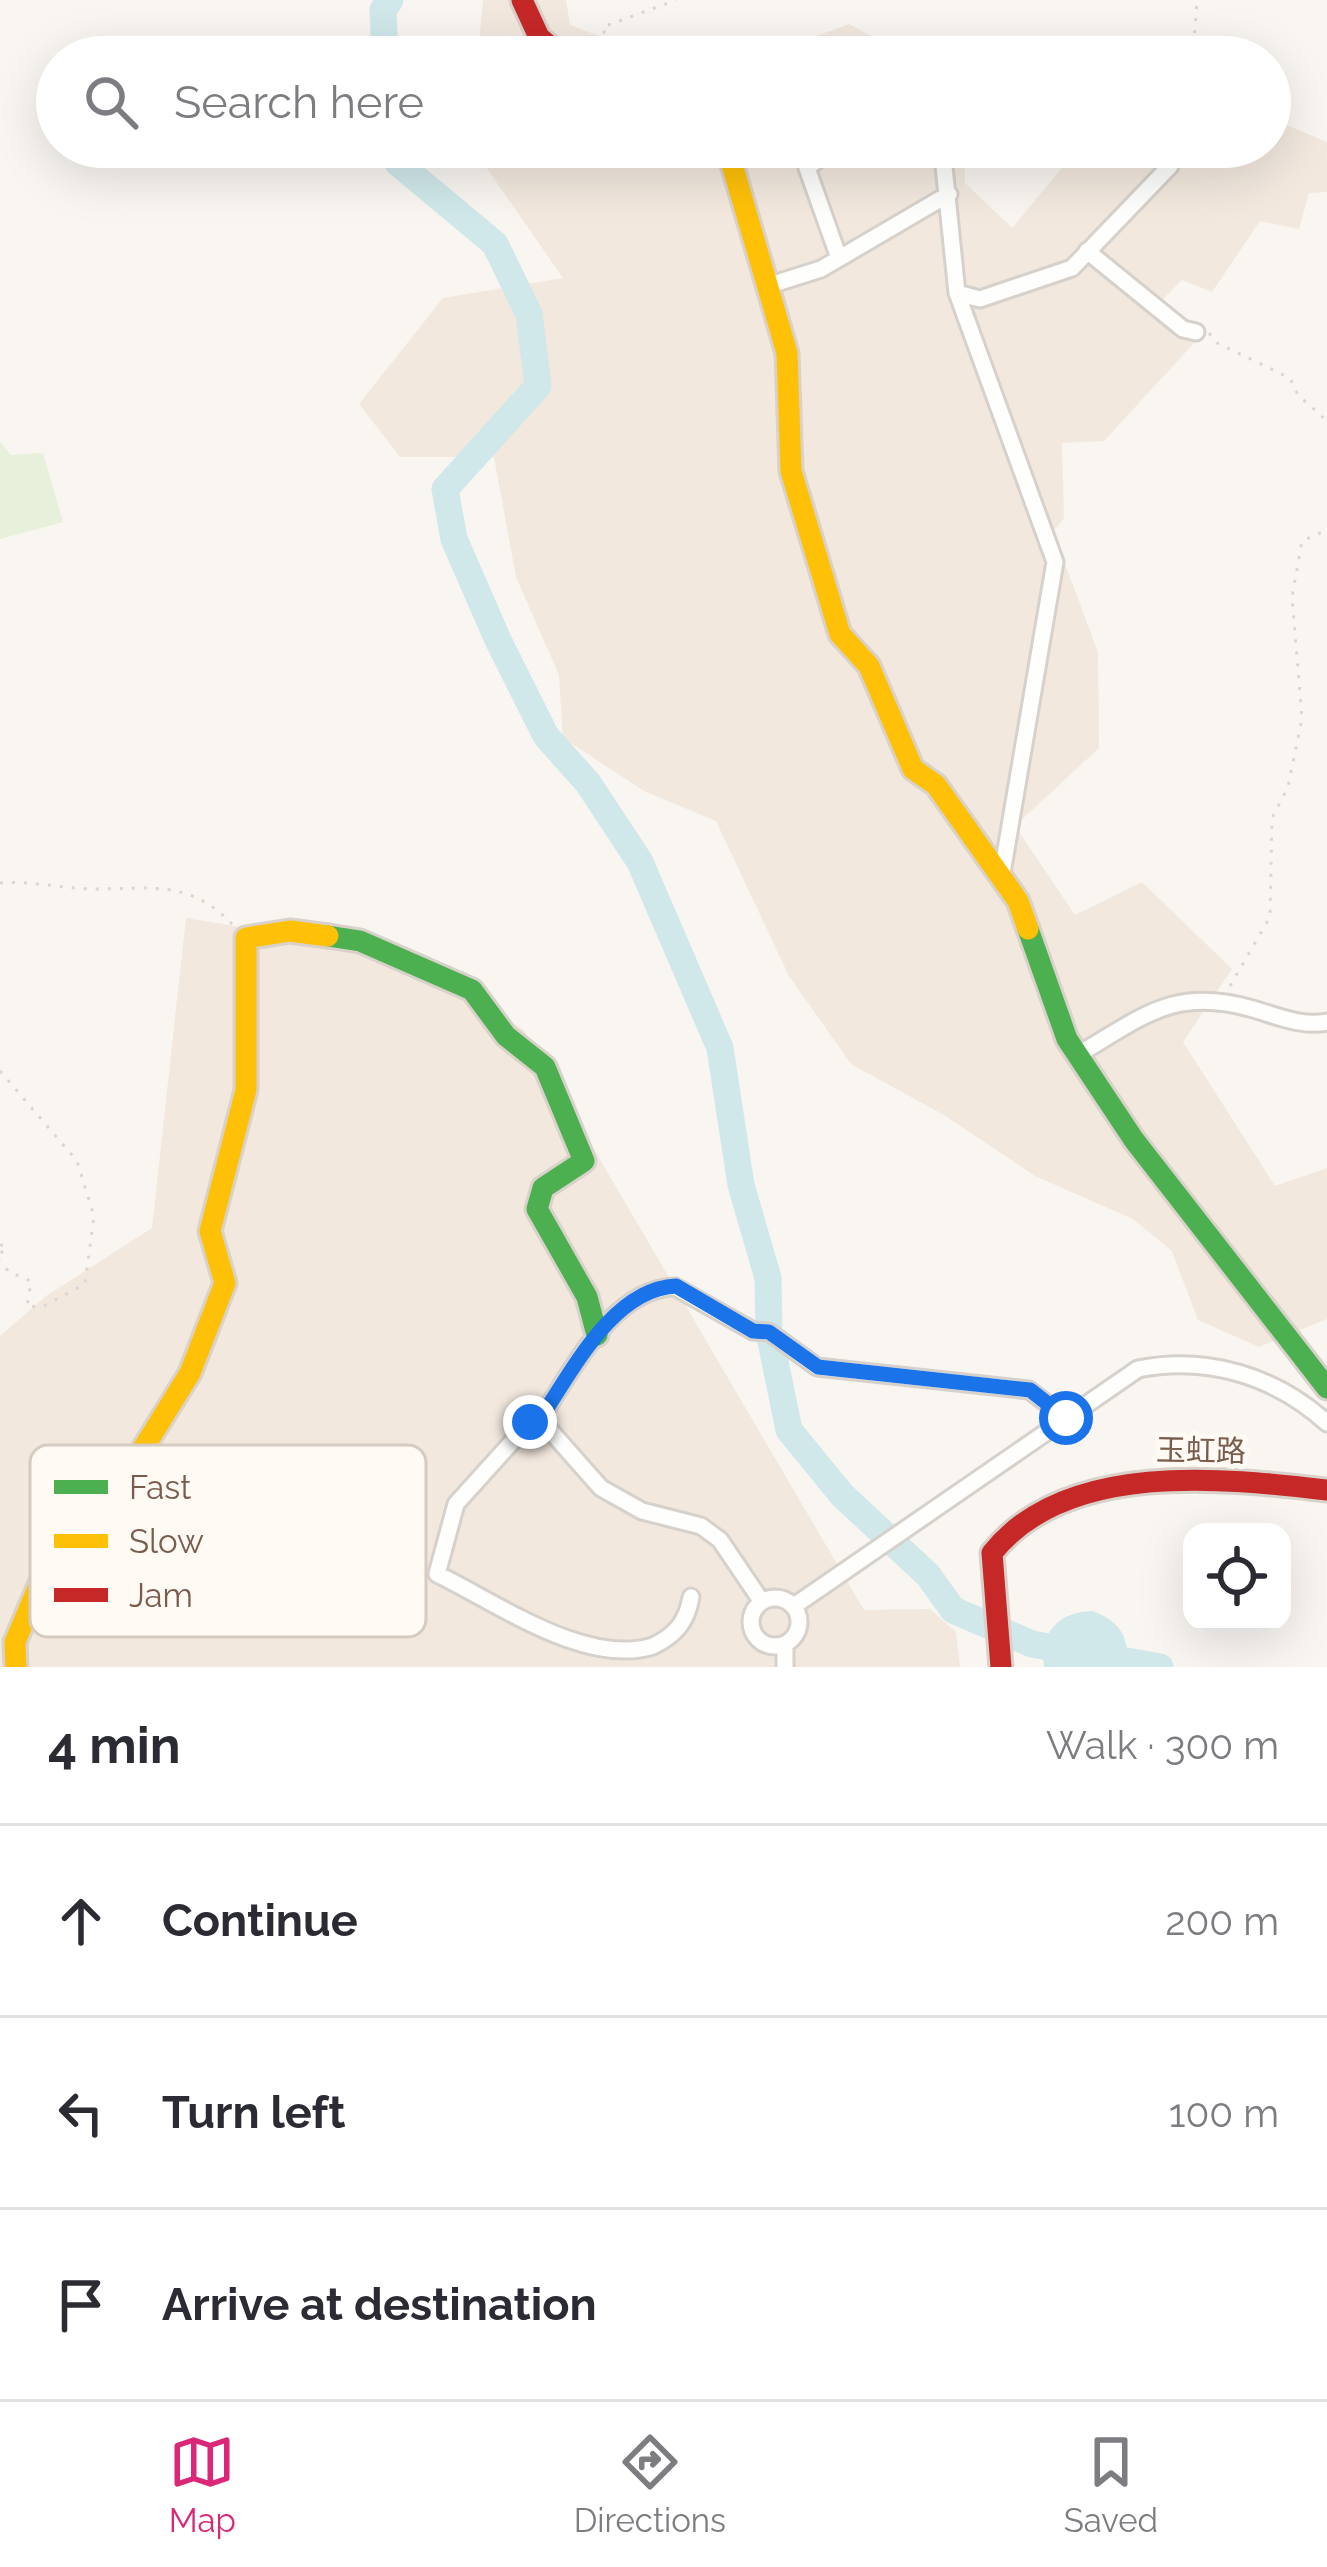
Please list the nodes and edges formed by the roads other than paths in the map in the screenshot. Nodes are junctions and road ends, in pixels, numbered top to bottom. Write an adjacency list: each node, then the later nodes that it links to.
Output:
1 (522, 0): 2 (street)
2 (538, 36)
3 (734, 168): 10 (street)
4 (807, 168): 9 (street)
5 (945, 168): 7 (street)
6 (1168, 168): 8 (street)
7 (949, 194): 9 (street); 11 (street)
8 (1087, 251): 11 (street); 12 (street)
9 (839, 258): 10 (street)
10 (767, 286): 13 (street)
11 (957, 293): 13 (street)
12 (1196, 332)
13 (1002, 873): 15 (street)
14 (1327, 1022): 15 (street)
15 (1077, 1054): 17 (street)
16 (597, 1335): 18 (street); 19 (street); 21 (street)
17 (1327, 1388)
18 (1066, 1418): 20 (street); 25 (street)
19 (540, 1419): 23 (street); 24 (street)
20 (1327, 1423)
21 (143, 1445)
22 (1327, 1490): 30 (street, 玉虹路)
23 (691, 1597)
24 (762, 1602): 25 (street); 27 (street)
25 (794, 1606): 27 (street)
26 (30, 1607): 28 (street)
27 (785, 1644): 29 (street)
28 (16, 1667)
29 (785, 1667)
30 (1001, 1667)

